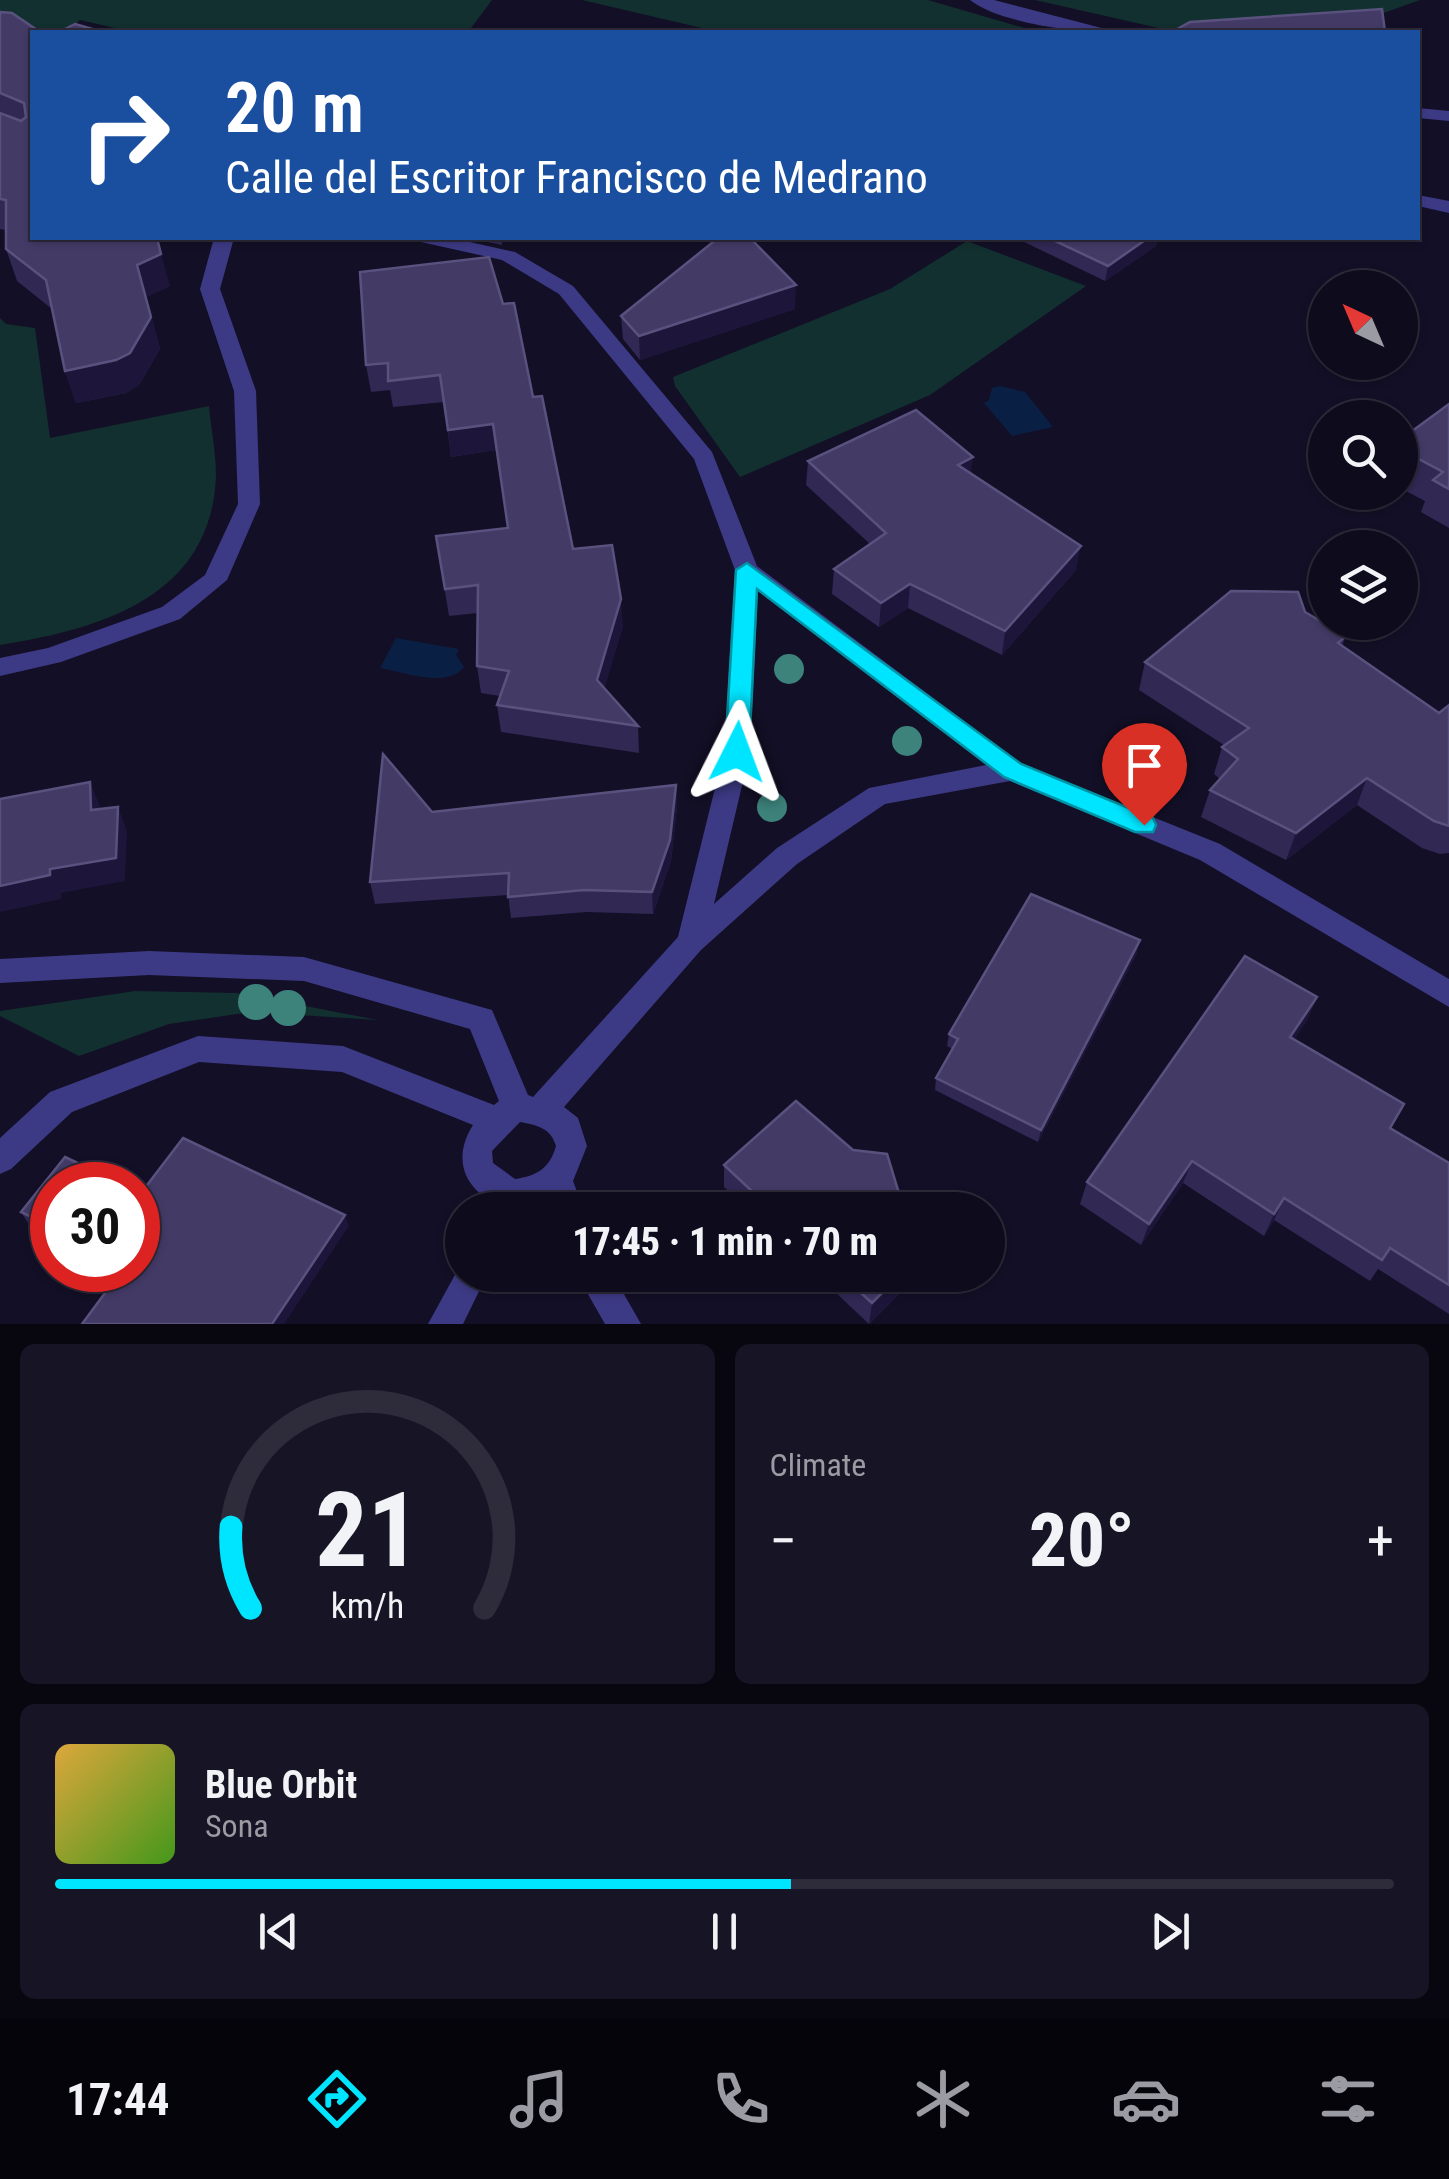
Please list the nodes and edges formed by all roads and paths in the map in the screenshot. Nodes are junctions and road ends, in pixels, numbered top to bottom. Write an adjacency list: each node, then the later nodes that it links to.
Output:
1 (978, 0): 2 (street)
2 (1095, 30)
3 (1420, 113): 4 (street)
4 (1449, 116)
5 (1420, 201): 6 (street)
6 (1449, 207)
7 (223, 240): 10 (street)
8 (437, 240): 9 (street)
9 (747, 570): 11 (street); 12 (street)
10 (0, 667)
11 (1012, 771): 12 (street); 14 (street)
12 (691, 942): 15 (street)
13 (0, 971): 15 (street)
14 (1449, 994)
15 (518, 1112): 16 (street); 17 (street); 18 (street)
16 (0, 1159)
17 (498, 1192)
18 (563, 1192)
19 (462, 1292): 21 (street)
20 (604, 1292): 22 (street)
21 (446, 1324)
22 (624, 1324)

